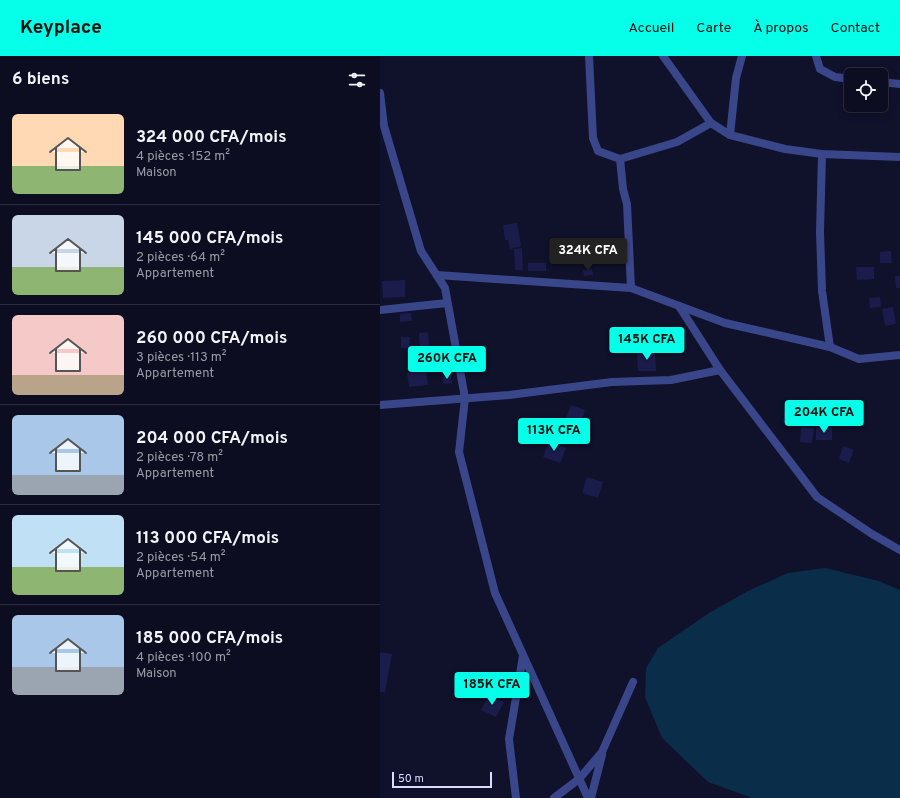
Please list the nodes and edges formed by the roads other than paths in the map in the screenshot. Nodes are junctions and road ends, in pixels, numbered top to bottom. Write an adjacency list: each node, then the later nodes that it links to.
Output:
1 (589, 56): 13 (street)
2 (663, 56): 9 (street)
3 (742, 56): 10 (street)
4 (816, 56): 5 (street)
5 (844, 78)
6 (888, 83): 7 (street)
7 (900, 84)
8 (380, 93): 14 (street)
9 (711, 123): 10 (street); 13 (street)
10 (730, 135): 11 (street)
11 (822, 154): 12 (street); 19 (street)
12 (900, 157)
13 (620, 159): 15 (street)
14 (436, 275): 15 (street); 16 (street)
15 (631, 288): 17 (street)
16 (447, 303): 18 (street); 22 (street)
17 (679, 306): 19 (street); 21 (street)
18 (380, 310)
19 (830, 347): 20 (street)
20 (900, 355)
21 (720, 370): 22 (street); 24 (street)
22 (465, 398): 23 (street); 25 (street)
23 (380, 405)
24 (900, 550)
25 (523, 656): 28 (street); 29 (street)
26 (633, 682): 27 (street)
27 (602, 752): 28 (street); 31 (street)
28 (579, 779): 30 (street); 31 (street)
29 (516, 798)
30 (554, 798)
31 (589, 798)

